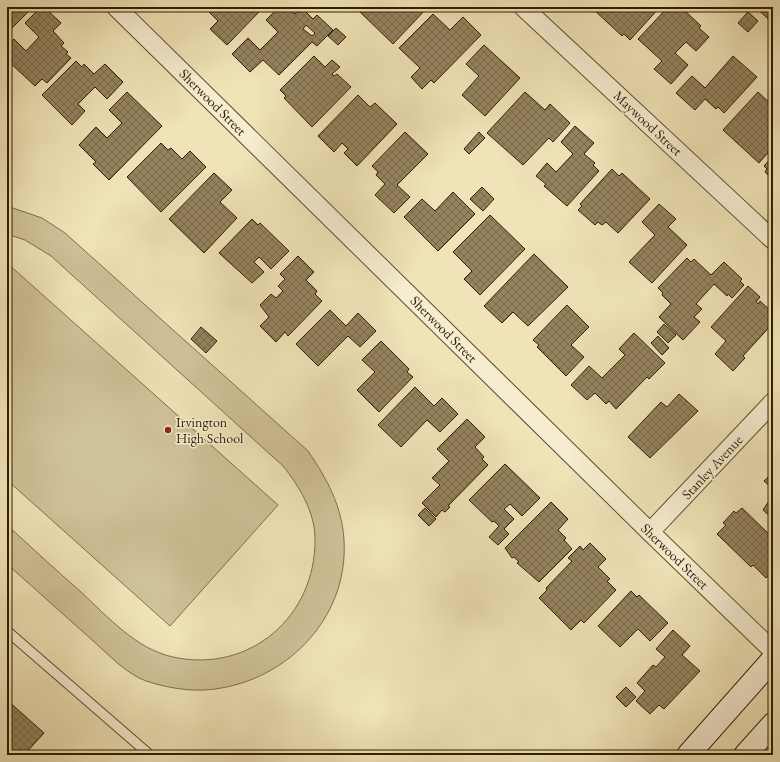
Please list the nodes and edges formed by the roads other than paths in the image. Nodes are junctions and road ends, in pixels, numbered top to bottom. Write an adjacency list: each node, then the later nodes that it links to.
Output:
1 (116, 7): 5 (street, Sherwood Street)
2 (523, 7): 3 (street, Maywood Street)
3 (773, 240)
4 (773, 402): 5 (street, Stanley Avenue)
5 (650, 532): 7 (street, Sherwood Street)
6 (7, 631): 10 (lane)
7 (773, 651)
8 (773, 659): 11 (main road)
9 (773, 724): 12 (main road)
10 (150, 755)
11 (688, 755)
12 (745, 755)

